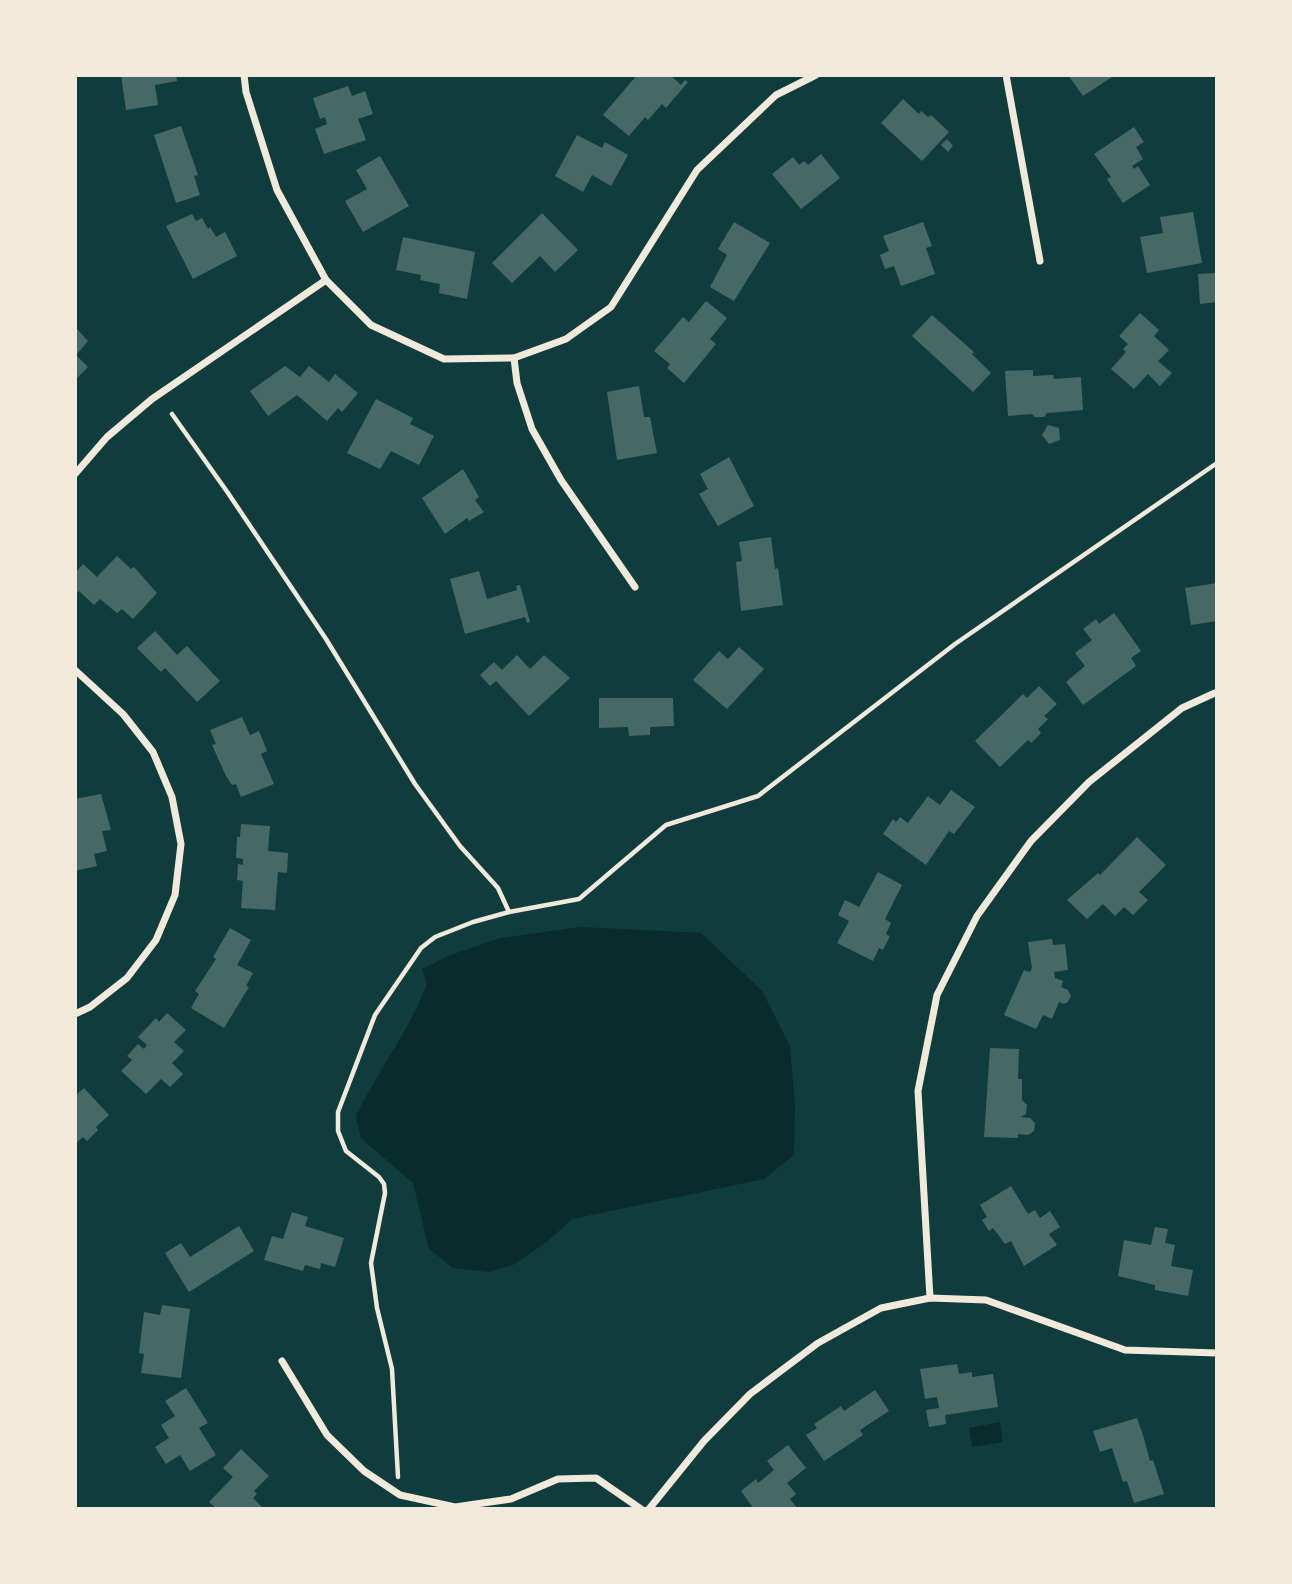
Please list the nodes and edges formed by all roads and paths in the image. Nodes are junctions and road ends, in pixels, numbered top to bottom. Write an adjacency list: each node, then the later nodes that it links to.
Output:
1 (244, 75): 5 (street)
2 (816, 75): 6 (street)
3 (1006, 75): 4 (street)
4 (1040, 261)
5 (326, 280): 6 (street); 9 (street)
6 (514, 358): 10 (street)
7 (172, 414): 13 (path)
8 (1217, 463): 13 (path)
9 (75, 474)
10 (635, 587)
11 (75, 670): 14 (street)
12 (1217, 692): 15 (street)
13 (509, 912): 18 (path)
14 (75, 1014)
15 (930, 1298): 16 (street); 20 (street)
16 (1217, 1353)
17 (282, 1361): 18 (street)
18 (400, 1495): 19 (street)
19 (641, 1509)
20 (649, 1509)

